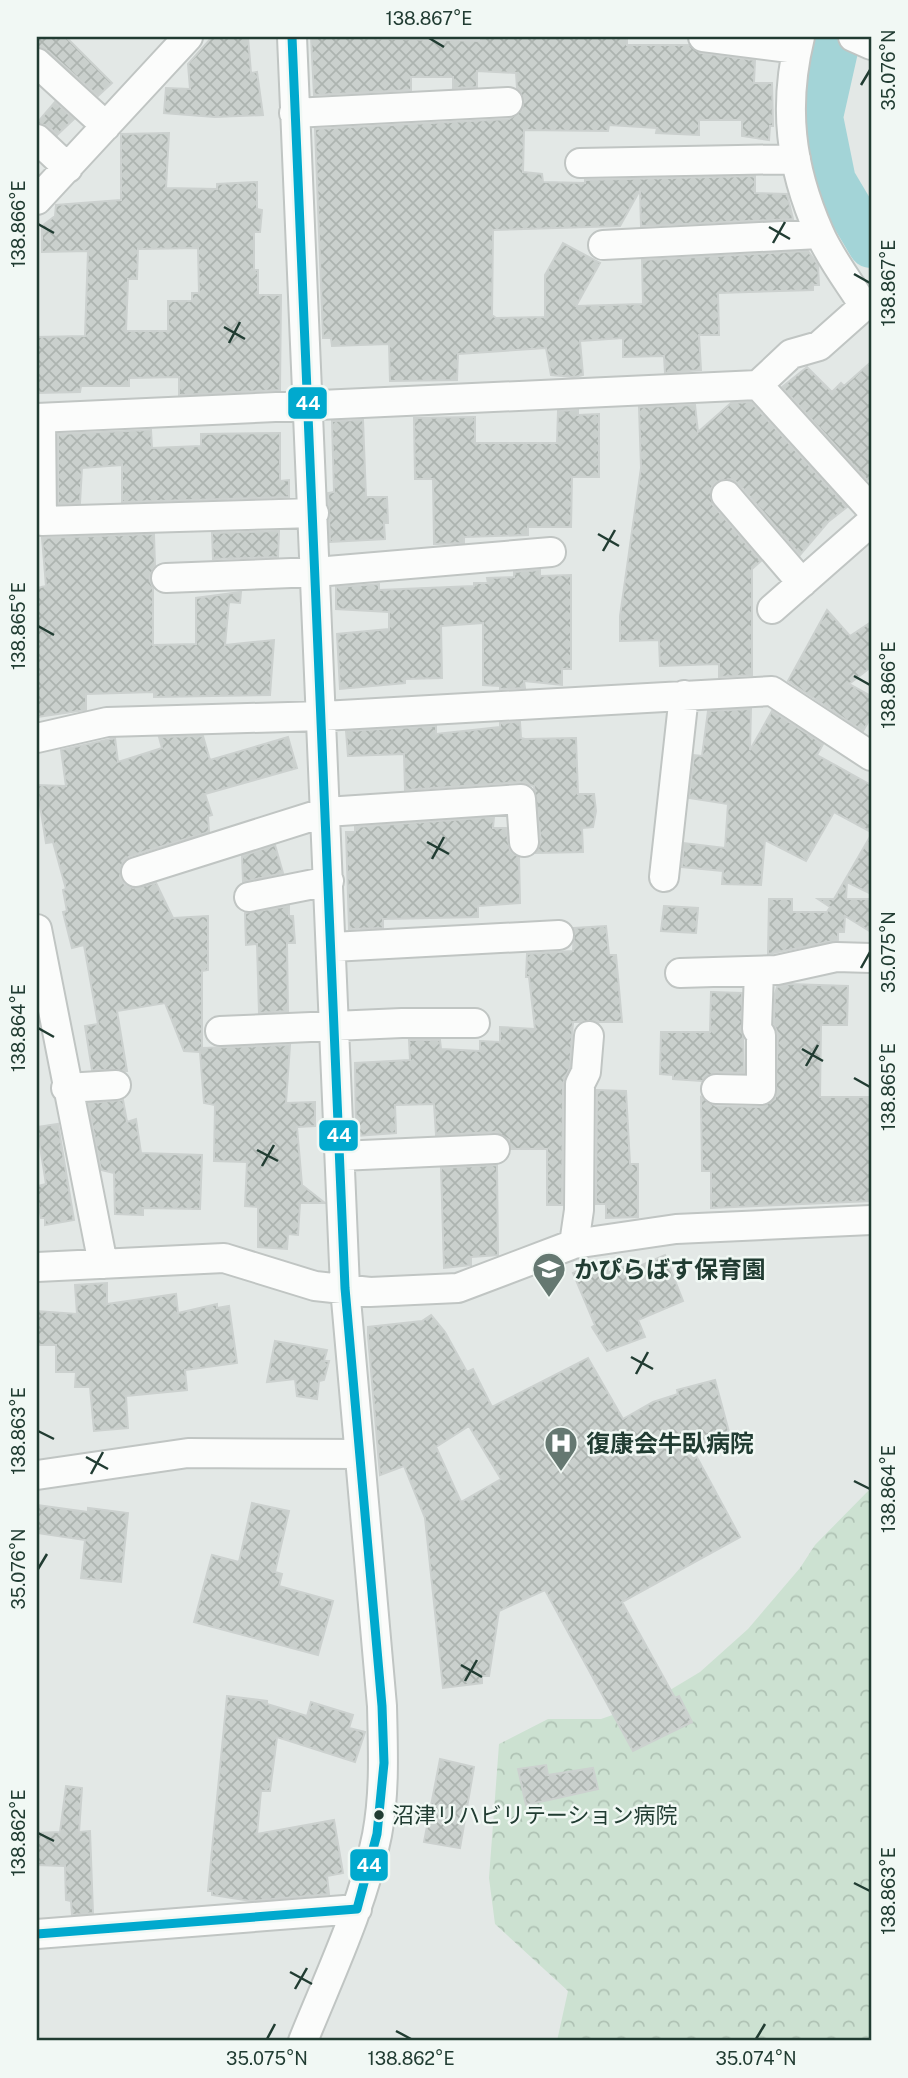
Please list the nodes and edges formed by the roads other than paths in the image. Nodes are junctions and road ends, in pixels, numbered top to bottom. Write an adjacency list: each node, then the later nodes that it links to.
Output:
1 (188, 37): 10 (street)
2 (292, 37): 9 (street)
3 (703, 37): 5 (street)
4 (853, 37): 6 (street)
5 (799, 43): 12 (street)
6 (871, 45)
7 (37, 63): 10 (street)
8 (508, 102): 9 (street)
9 (294, 113): 19 (street)
10 (106, 126): 14 (street)
11 (37, 139): 14 (street)
12 (796, 159): 13 (street); 16 (street)
13 (580, 163)
14 (68, 168): 15 (street)
15 (37, 200)
16 (819, 234): 17 (street); 18 (street)
17 (603, 245)
18 (758, 385): 19 (street); 22 (street)
19 (309, 405): 20 (street); 23 (street)
20 (39, 418): 23 (street)
21 (726, 495): 28 (street)
22 (871, 509)
23 (314, 513): 26 (street)
24 (871, 523): 28 (street)
25 (551, 552): 26 (street)
26 (316, 572): 27 (street); 31 (street)
27 (166, 579)
28 (802, 583): 29 (street)
29 (772, 609)
30 (684, 695): 31 (street); 33 (street); 37 (street)
31 (323, 716): 32 (street); 34 (street)
32 (37, 738)
33 (871, 756)
34 (326, 812): 35 (street); 36 (street); 38 (street)
35 (524, 842)
36 (136, 872)
37 (664, 877)
38 (329, 881): 39 (street); 42 (street)
39 (249, 897)
40 (37, 929): 51 (street)
41 (559, 935): 42 (street)
42 (332, 947): 47 (street)
43 (871, 958): 44 (street)
44 (759, 971): 45 (street); 52 (street)
45 (680, 973)
46 (475, 1023): 47 (street)
47 (335, 1026): 48 (street); 54 (street)
48 (220, 1031)
49 (589, 1036): 56 (street)
50 (116, 1084): 51 (street)
51 (66, 1088): 57 (street)
52 (716, 1089)
53 (495, 1149): 54 (street)
54 (340, 1156): 59 (street)
55 (871, 1220): 56 (street)
56 (575, 1244): 59 (street)
57 (103, 1264): 58 (street); 59 (street)
58 (37, 1267)
59 (345, 1288): 60 (street)
60 (359, 1454): 61 (street); 62 (street)
61 (37, 1475)
62 (357, 1909): 63 (street); 64 (street)
63 (37, 1934)
64 (303, 2041)

